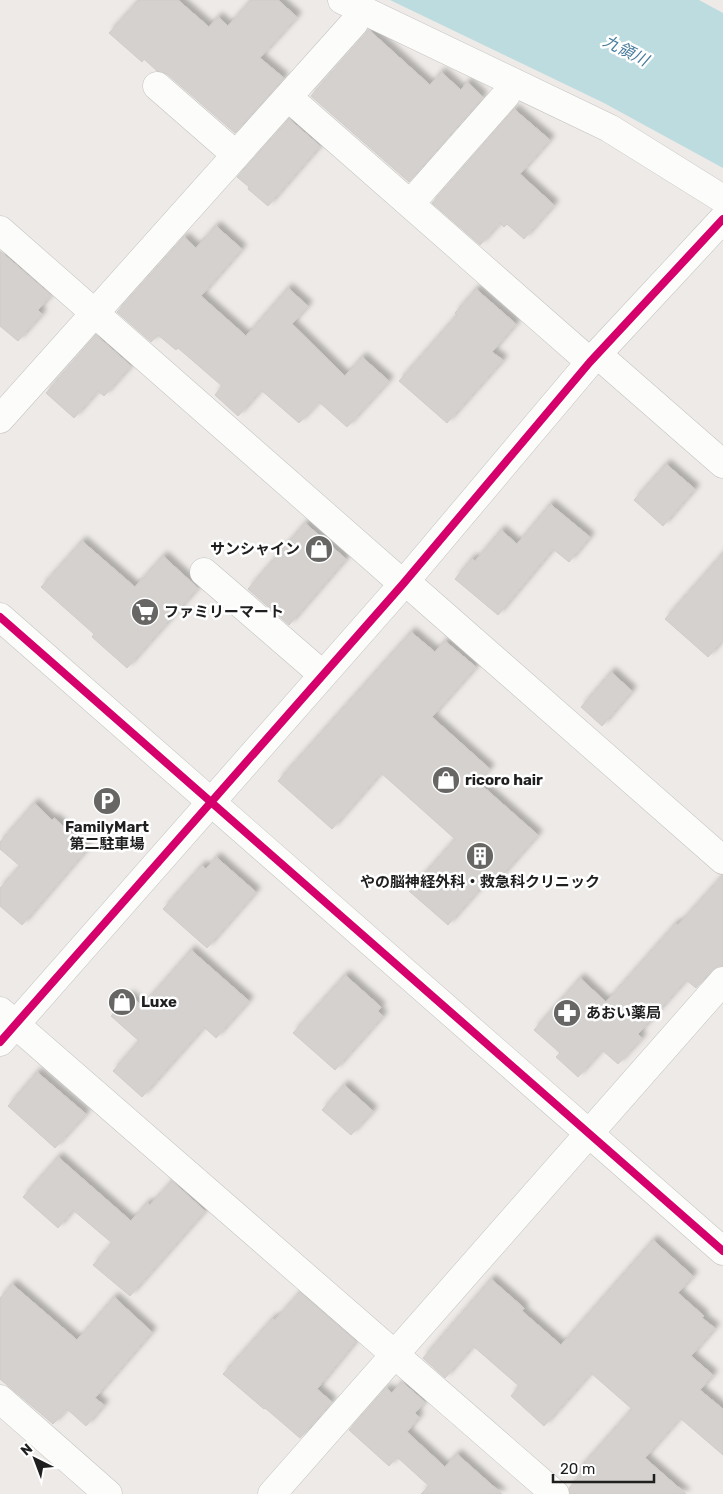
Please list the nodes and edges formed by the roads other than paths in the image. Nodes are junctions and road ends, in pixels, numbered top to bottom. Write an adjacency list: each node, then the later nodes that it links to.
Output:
1 (351, 5): 2 (street); 4 (street)
2 (512, 82): 6 (street); 7 (street)
3 (157, 86): 5 (street)
4 (288, 97): 5 (street); 7 (street)
5 (236, 155): 10 (street)
6 (723, 198)
7 (410, 204): 11 (street)
8 (723, 219): 11 (street)
9 (0, 230): 10 (street)
10 (95, 313): 12 (street); 15 (street)
11 (593, 358): 13 (street); 15 (street)
12 (0, 419)
13 (723, 464)
14 (204, 572): 17 (street)
15 (404, 583): 17 (street); 19 (street)
16 (0, 617): 18 (street)
17 (323, 675): 18 (street)
18 (211, 803): 21 (street); 22 (street)
19 (723, 860)
20 (723, 982): 22 (street)
21 (5, 1026): 24 (street)
22 (590, 1134): 23 (street); 24 (street)
23 (723, 1252)
24 (395, 1355): 27 (street); 28 (street)
25 (0, 1399): 26 (street)
26 (108, 1494)
27 (272, 1494)
28 (556, 1494)

